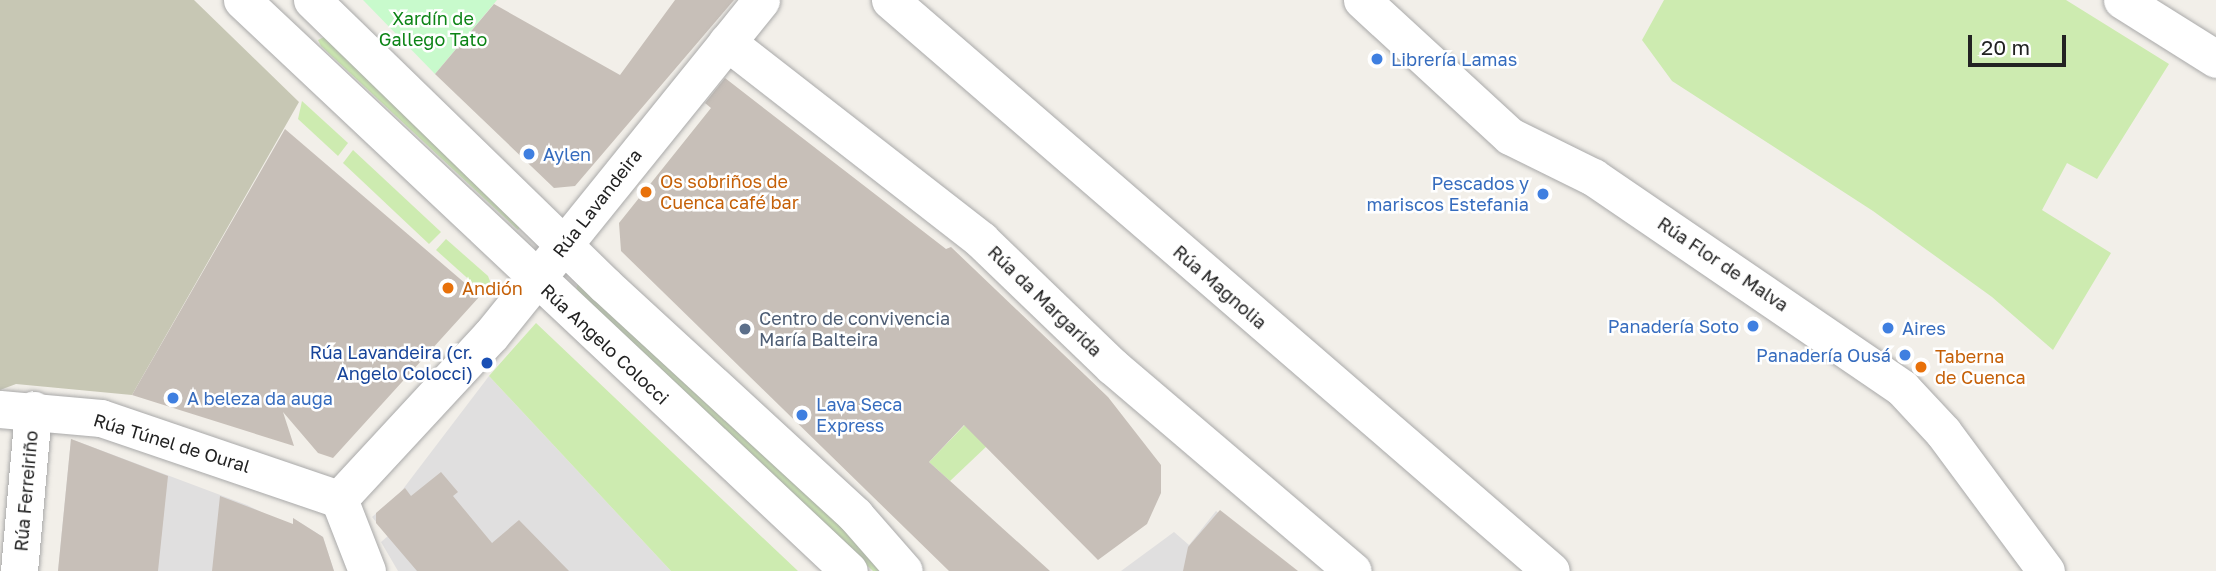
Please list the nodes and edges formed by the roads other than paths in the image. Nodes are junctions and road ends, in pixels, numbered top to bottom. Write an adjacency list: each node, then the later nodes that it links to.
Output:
1 (242, 0): 7 (street, Rúa Angelo Colocci)
2 (310, 0): 7 (street); 10 (street)
3 (761, 0): 8 (street, Rúa Lavandeira)
4 (890, 0): 19 (street, Rúa Magnolia)
5 (1362, 0): 20 (street, Rúa Flor de Malva)
6 (2122, 0): 9 (street)
7 (278, 34): 11 (street, Rúa Angelo Colocci)
8 (727, 42): 10 (street, Rúa Lavandeira); 18 (street, Rúa da Margarida)
9 (2216, 59)
10 (565, 247): 11 (street, Rúa Lavandeira); 17 (street)
11 (536, 281): 13 (street, Rúa Lavandeira); 16 (street, Rúa Angelo Colocci)
12 (16, 410): 13 (street, Rúa Túnel de Oural); 14 (street, Rúa Ferreiriño)
13 (339, 499): 15 (street)
14 (19, 571)
15 (367, 571)
16 (849, 571)
17 (904, 571)
18 (1353, 571)
19 (1551, 571)
20 (2046, 571)

